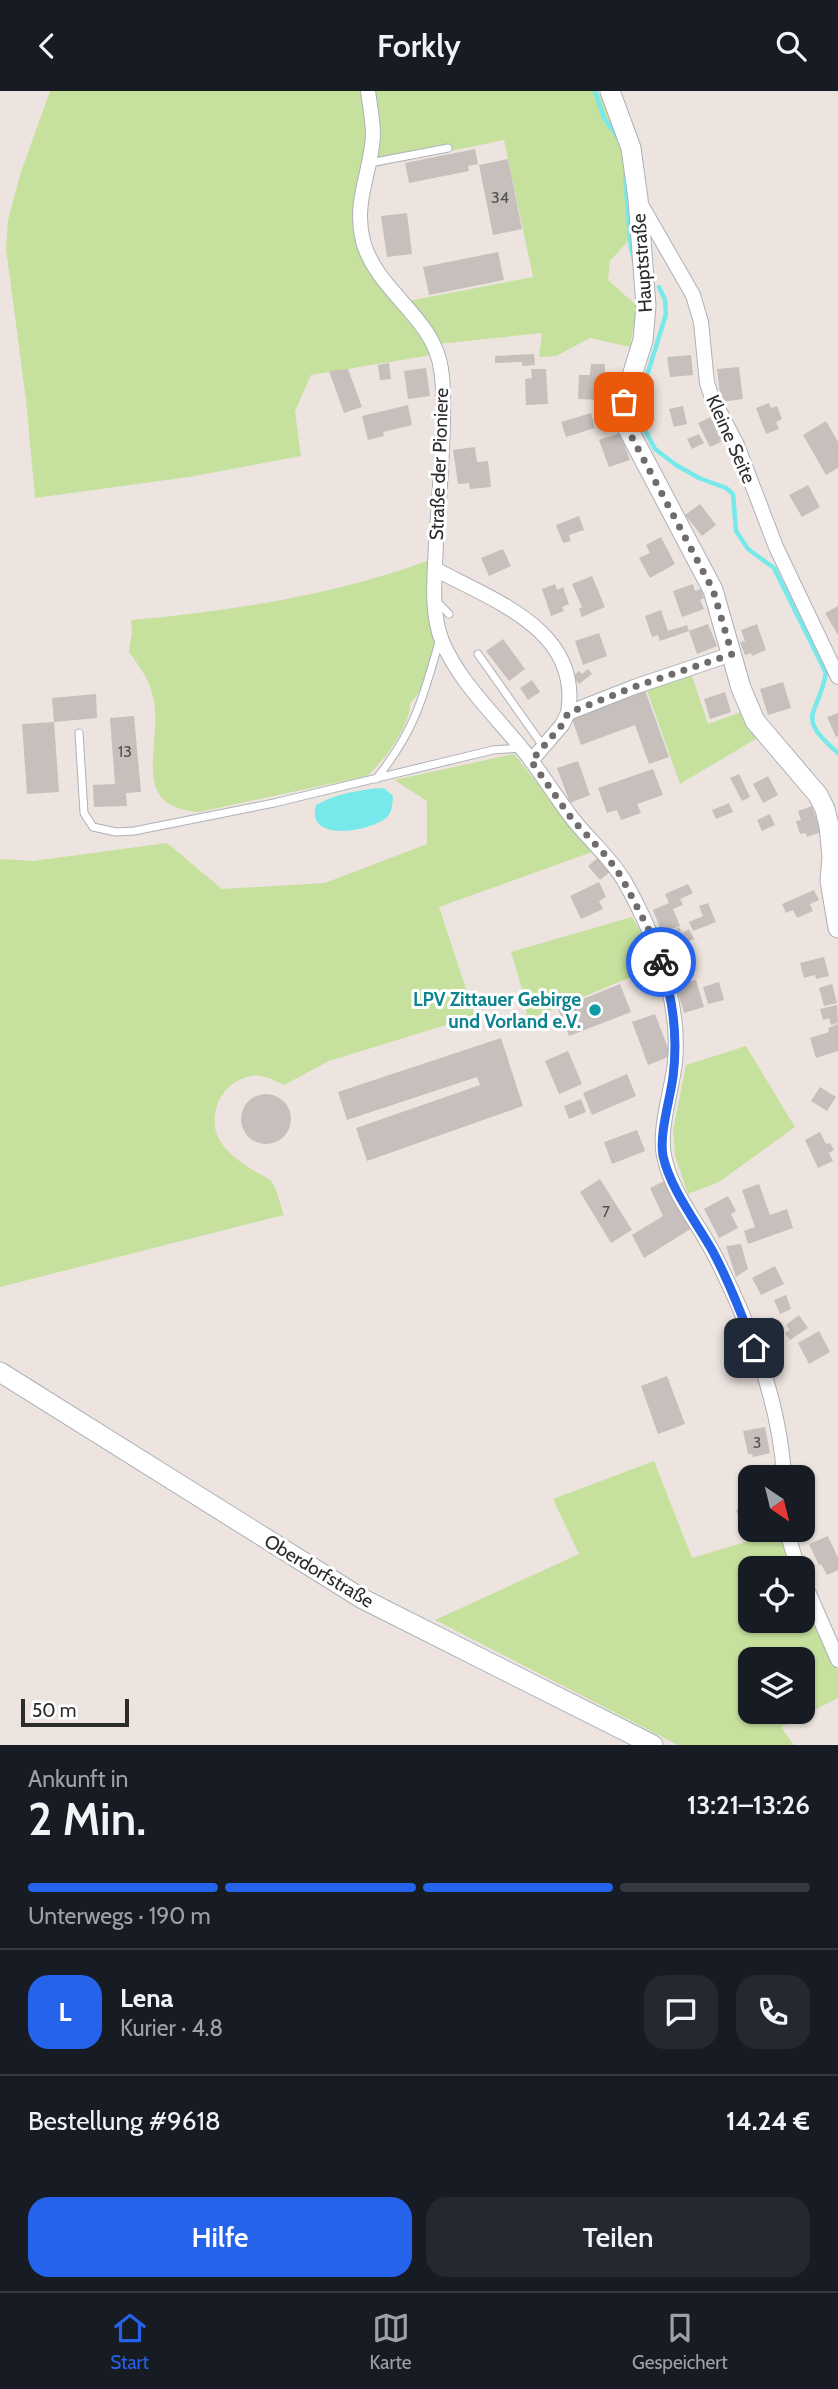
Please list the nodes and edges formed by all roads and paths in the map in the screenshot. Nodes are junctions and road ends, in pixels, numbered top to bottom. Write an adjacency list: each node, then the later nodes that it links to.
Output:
1 (368, 91): 4 (street, Straße der Pioniere)
2 (610, 91): 5 (street, Hauptstraße)
3 (448, 148): 4 (lane)
4 (368, 163): 6 (street, Straße der Pioniere)
5 (638, 198): 11 (street, Hauptstraße); 12 (street, Kleine Seite)
6 (435, 569): 7 (street, Straße der Pioniere); 13 (street)
7 (436, 601): 8 (lane); 9 (street, Straße der Pioniere)
8 (449, 614)
9 (441, 637): 16 (street, Straße der Pioniere); 18 (lane)
10 (478, 654): 15 (lane)
11 (732, 654): 13 (street); 19 (street, Hauptstraße)
12 (838, 677)
13 (568, 713): 15 (street)
14 (79, 733): 18 (lane)
15 (543, 746): 17 (street)
16 (522, 748): 17 (street, Straße der Pioniere); 18 (lane)
17 (531, 761): 21 (street, Straße der Pioniere)
18 (376, 780)
19 (838, 928)
20 (0, 1372): 24 (street, Oberdorfstraße)
21 (782, 1465)
22 (815, 1607): 23 (street)
23 (838, 1660)
24 (653, 1745)

